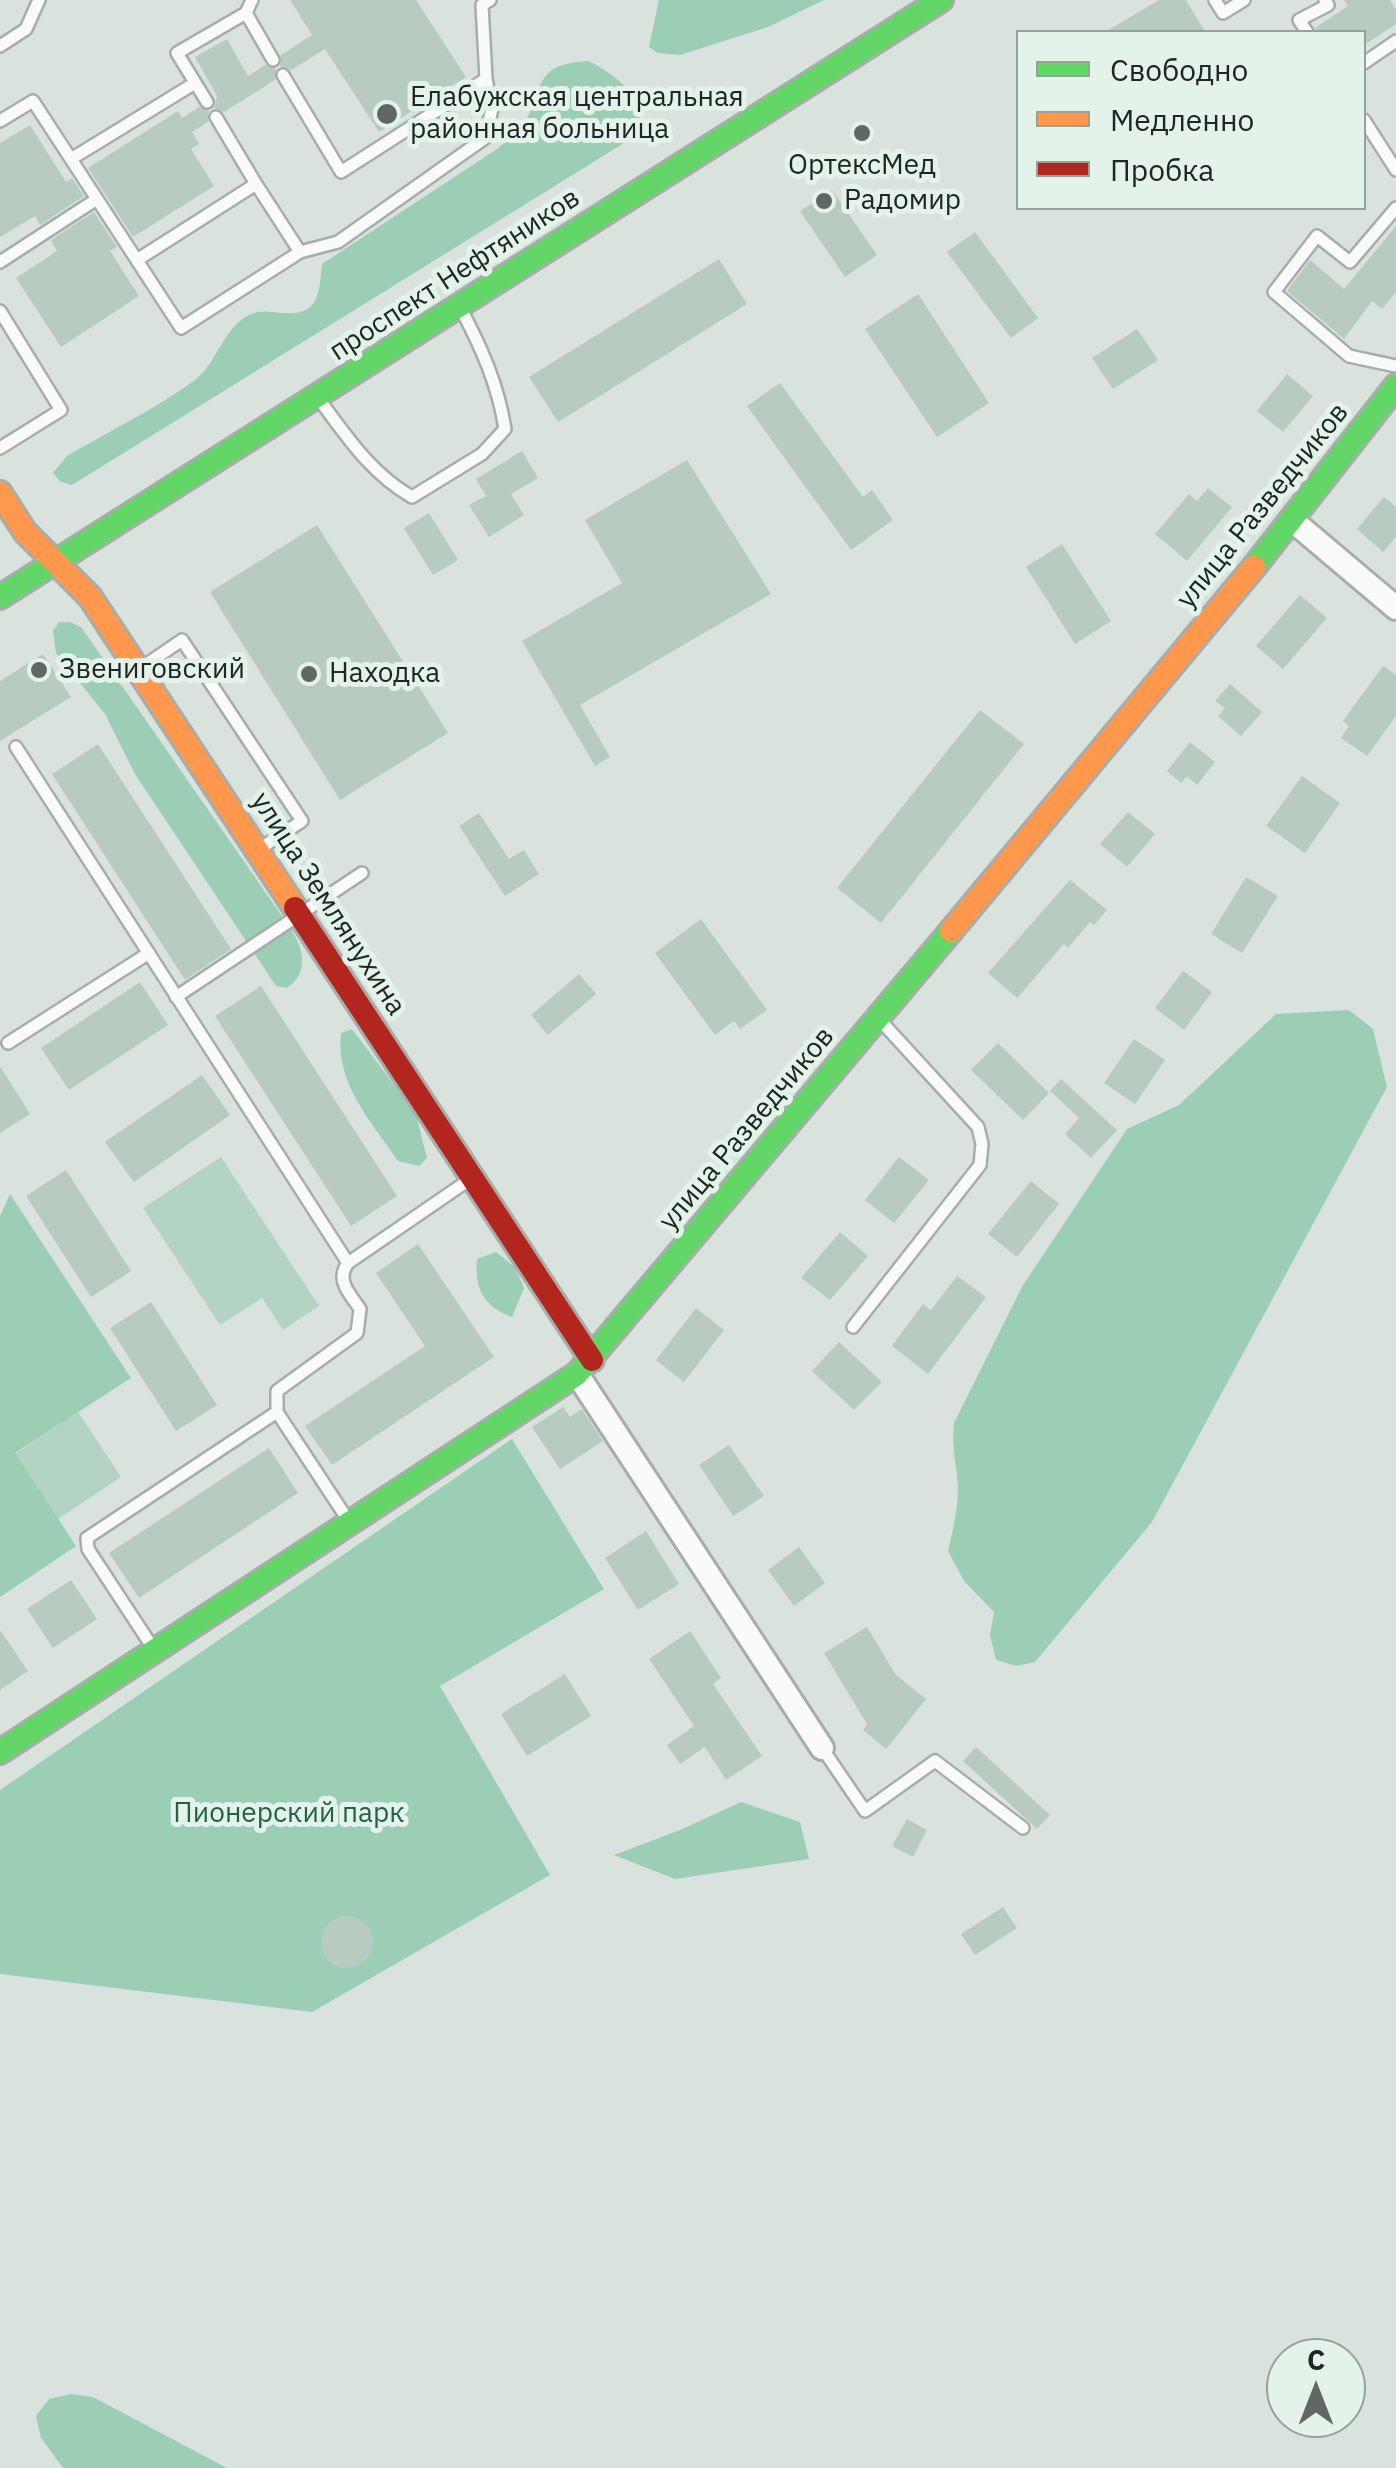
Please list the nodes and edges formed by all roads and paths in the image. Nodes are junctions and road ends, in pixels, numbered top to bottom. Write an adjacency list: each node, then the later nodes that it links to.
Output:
1 (39, 0): 11 (lane)
2 (252, 0): 8 (lane)
3 (490, 0): 15 (lane)
4 (1215, 0): 5 (lane)
5 (1244, 0)
6 (1324, 0): 9 (lane)
7 (937, 1): 29 (street, проспект Нефтяников)
8 (246, 14): 12 (lane); 16 (lane)
9 (1306, 30)
10 (1396, 41): 13 (lane)
11 (0, 46)
12 (274, 60)
13 (1366, 62)
14 (283, 75): 15 (lane)
15 (486, 78): 26 (lane)
16 (195, 83): 17 (lane); 21 (lane)
17 (206, 102)
18 (216, 118): 23 (lane)
19 (0, 121): 21 (lane)
20 (1366, 123): 22 (lane)
21 (71, 160): 24 (lane)
22 (1396, 170)
23 (256, 184): 26 (lane); 27 (lane)
24 (97, 199): 27 (lane); 28 (lane)
25 (1396, 208): 31 (lane)
26 (300, 252): 27 (lane)
27 (137, 260)
28 (0, 262)
29 (460, 307): 33 (street, проспект Нефтяников); 33 (lane)
30 (0, 312): 34 (lane)
31 (1396, 366)
32 (1396, 386): 36 (street, улица Разведчиков)
33 (318, 398): 37 (street, проспект Нефтяников)
34 (0, 448)
35 (0, 493): 37 (street, улица Землянухина)
36 (1293, 521): 39 (street); 47 (street, улица Разведчиков)
37 (58, 562): 38 (street, проспект Нефтяников); 40 (street, улица Землянухина)
38 (0, 598)
39 (1396, 608)
40 (138, 670): 42 (street, улица Землянухина); 42 (lane)
41 (16, 747): 45 (lane)
42 (257, 851): 44 (street, улица Землянухина)
43 (362, 873): 44 (lane)
44 (298, 916): 46 (lane); 49 (street, улица Землянухина)
45 (149, 953): 46 (lane); 48 (lane)
46 (176, 997): 50 (lane)
47 (879, 1019): 51 (lane); 52 (street, улица Разведчиков)
48 (8, 1043)
49 (472, 1177): 50 (lane); 52 (street, улица Землянухина)
50 (348, 1263): 53 (lane)
51 (853, 1326)
52 (585, 1367): 54 (street, улица Разведчиков); 56 (street)
53 (277, 1412): 54 (lane); 55 (lane)
54 (349, 1521): 55 (street, улица Разведчиков)
55 (153, 1648): 57 (street, улица Разведчиков)
56 (822, 1748): 58 (lane)
57 (0, 1752)
58 (1023, 1828)

